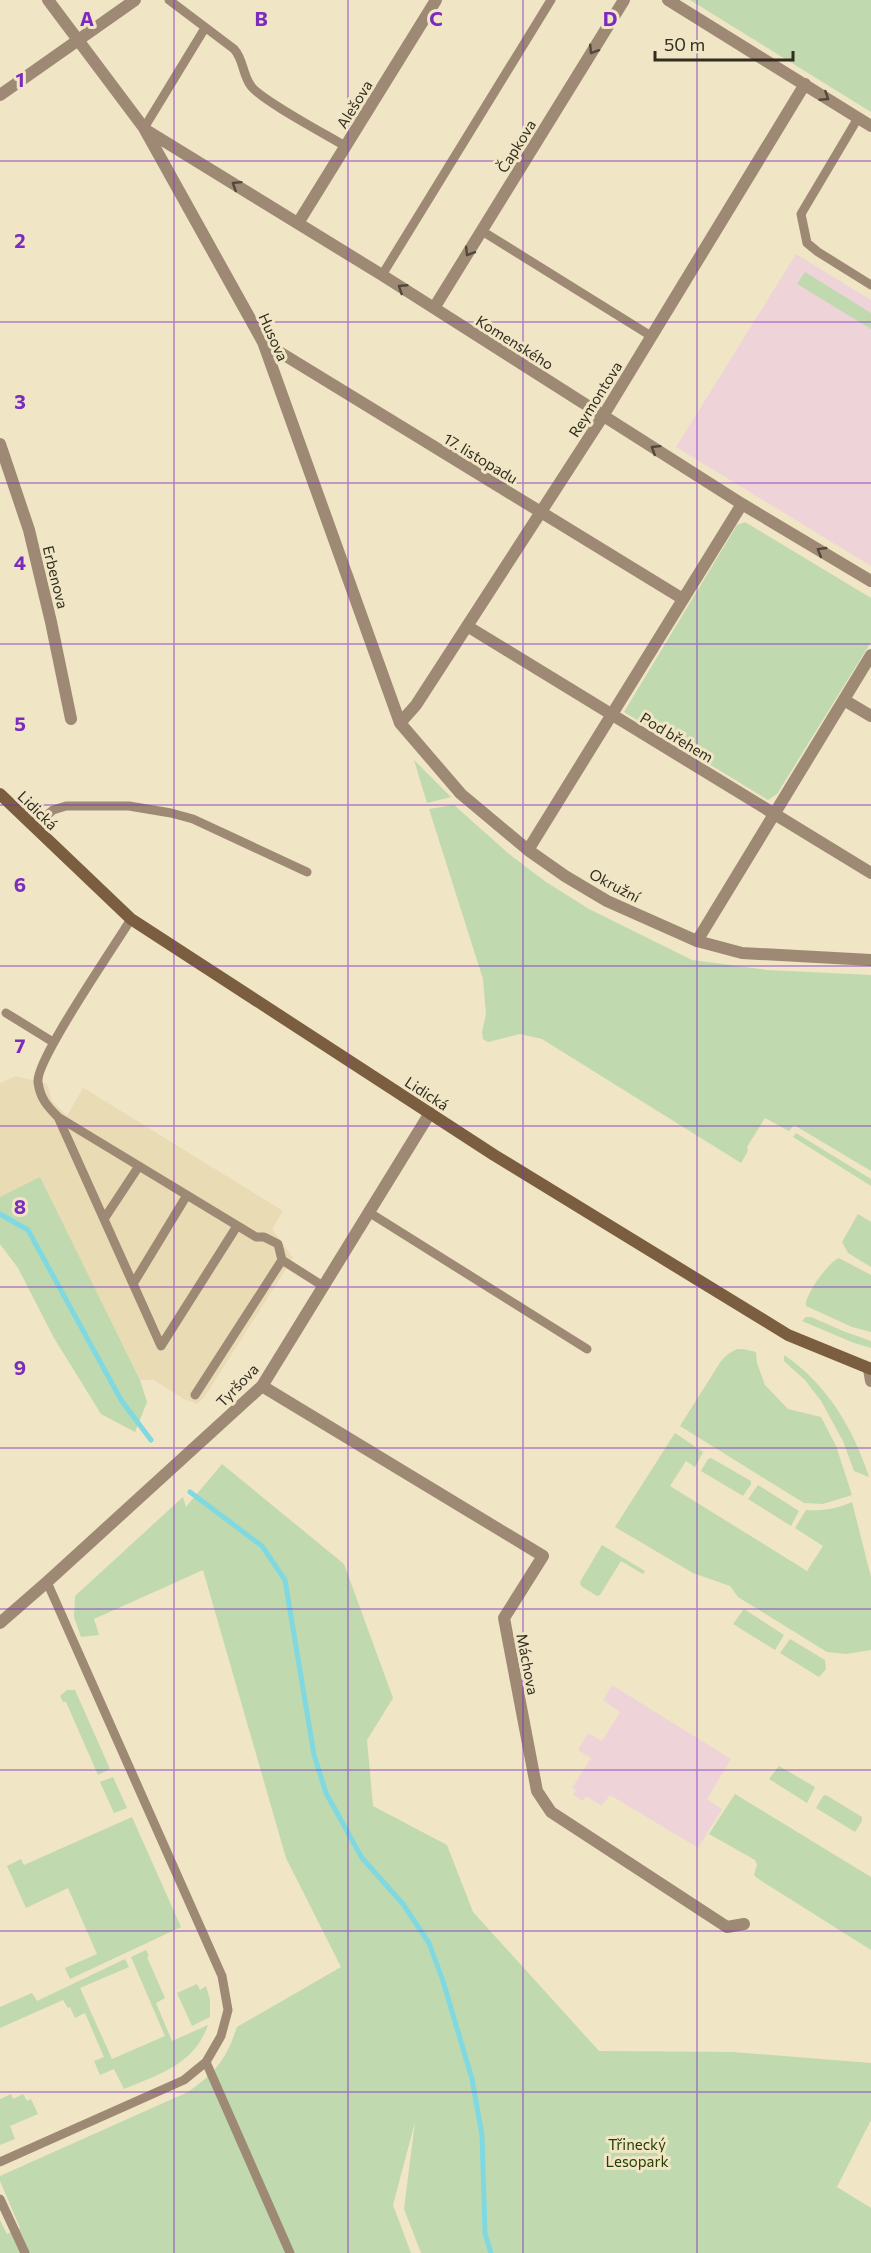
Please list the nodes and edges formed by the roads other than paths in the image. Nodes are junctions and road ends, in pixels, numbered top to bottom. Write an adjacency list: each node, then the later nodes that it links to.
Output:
1 (48, 0): 9 (street, Husova)
2 (135, 0): 9 (street)
3 (169, 0): 8 (lane)
4 (436, 0): 15 (street, Alešova)
5 (551, 0): 18 (lane)
6 (624, 0): 17 (street, Čapkova, one-way to 17)
7 (668, 0): 10 (street)
8 (205, 28): 14 (lane); 15 (lane)
9 (78, 40): 11 (street); 14 (street, Husova)
10 (805, 84): 12 (street, one-way to 12); 21 (street, Reymontova)
11 (0, 95)
12 (858, 118): 13 (street); 19 (lane)
13 (871, 126)
14 (144, 128): 16 (street, Komenského, one-way to 14); 22 (street, Husova)
15 (345, 146): 16 (street, Alešova)
16 (298, 223): 18 (street, Komenského)
17 (482, 231): 20 (street, Čapkova, one-way to 20); 21 (lane)
18 (382, 275): 20 (street, Komenského, one-way to 18)
19 (871, 285)
20 (434, 308): 23 (street, Komenského)
21 (651, 336): 23 (street, Reymontova)
22 (263, 342): 27 (street, 17. listopadu); 36 (street, Husova)
23 (603, 416): 26 (street, Komenského, one-way to 23); 27 (street, Reymontova)
24 (0, 444): 25 (street, Erbenova)
25 (5, 477): 35 (street, Erbenova)
26 (742, 504): 28 (street, Komenského, one-way to 26); 29 (street)
27 (541, 512): 29 (street, 17. listopadu); 30 (street, Reymontova)
28 (871, 581)
29 (683, 599): 33 (street)
30 (468, 626): 33 (street, Pod břehem); 36 (street, Reymontova)
31 (871, 655): 32 (street)
32 (844, 700): 34 (street); 38 (street)
33 (612, 714): 38 (street, Pod břehem); 40 (street)
34 (871, 716)
35 (71, 719)
36 (400, 723): 40 (street, Okružní)
37 (0, 794): 39 (street, Lidická)
38 (775, 814): 42 (street, Pod břehem); 44 (street)
39 (33, 827): 41 (lane); 43 (street, Lidická)
40 (528, 850): 44 (street, Okružní)
41 (307, 872)
42 (871, 873)
43 (131, 918): 47 (lane); 48 (street, Lidická)
44 (697, 940): 45 (street, Okružní)
45 (871, 960)
46 (6, 1013): 47 (lane)
47 (53, 1042): 49 (lane)
48 (430, 1113): 52 (street, Tyršova); 59 (street, Lidická)
49 (58, 1117): 50 (lane); 53 (lane)
50 (139, 1166): 51 (lane); 53 (lane)
51 (188, 1196): 54 (lane); 56 (lane)
52 (370, 1213): 57 (street, Tyršova); 58 (lane)
53 (104, 1219): 56 (lane)
54 (237, 1226): 55 (lane); 56 (lane)
55 (282, 1260): 57 (lane); 61 (lane)
56 (133, 1284)
57 (323, 1286): 60 (street, Tyršova)
58 (587, 1349)
59 (870, 1373)
60 (262, 1386): 62 (street, Tyršova); 64 (street, Máchova)
61 (195, 1395)
62 (47, 1582): 63 (street, Tyršova); 65 (lane)
63 (0, 1623)
64 (744, 1924)
65 (206, 2062): 66 (lane); 69 (lane)
66 (0, 2163)
67 (0, 2199): 68 (lane)
68 (25, 2253)
69 (290, 2253)

